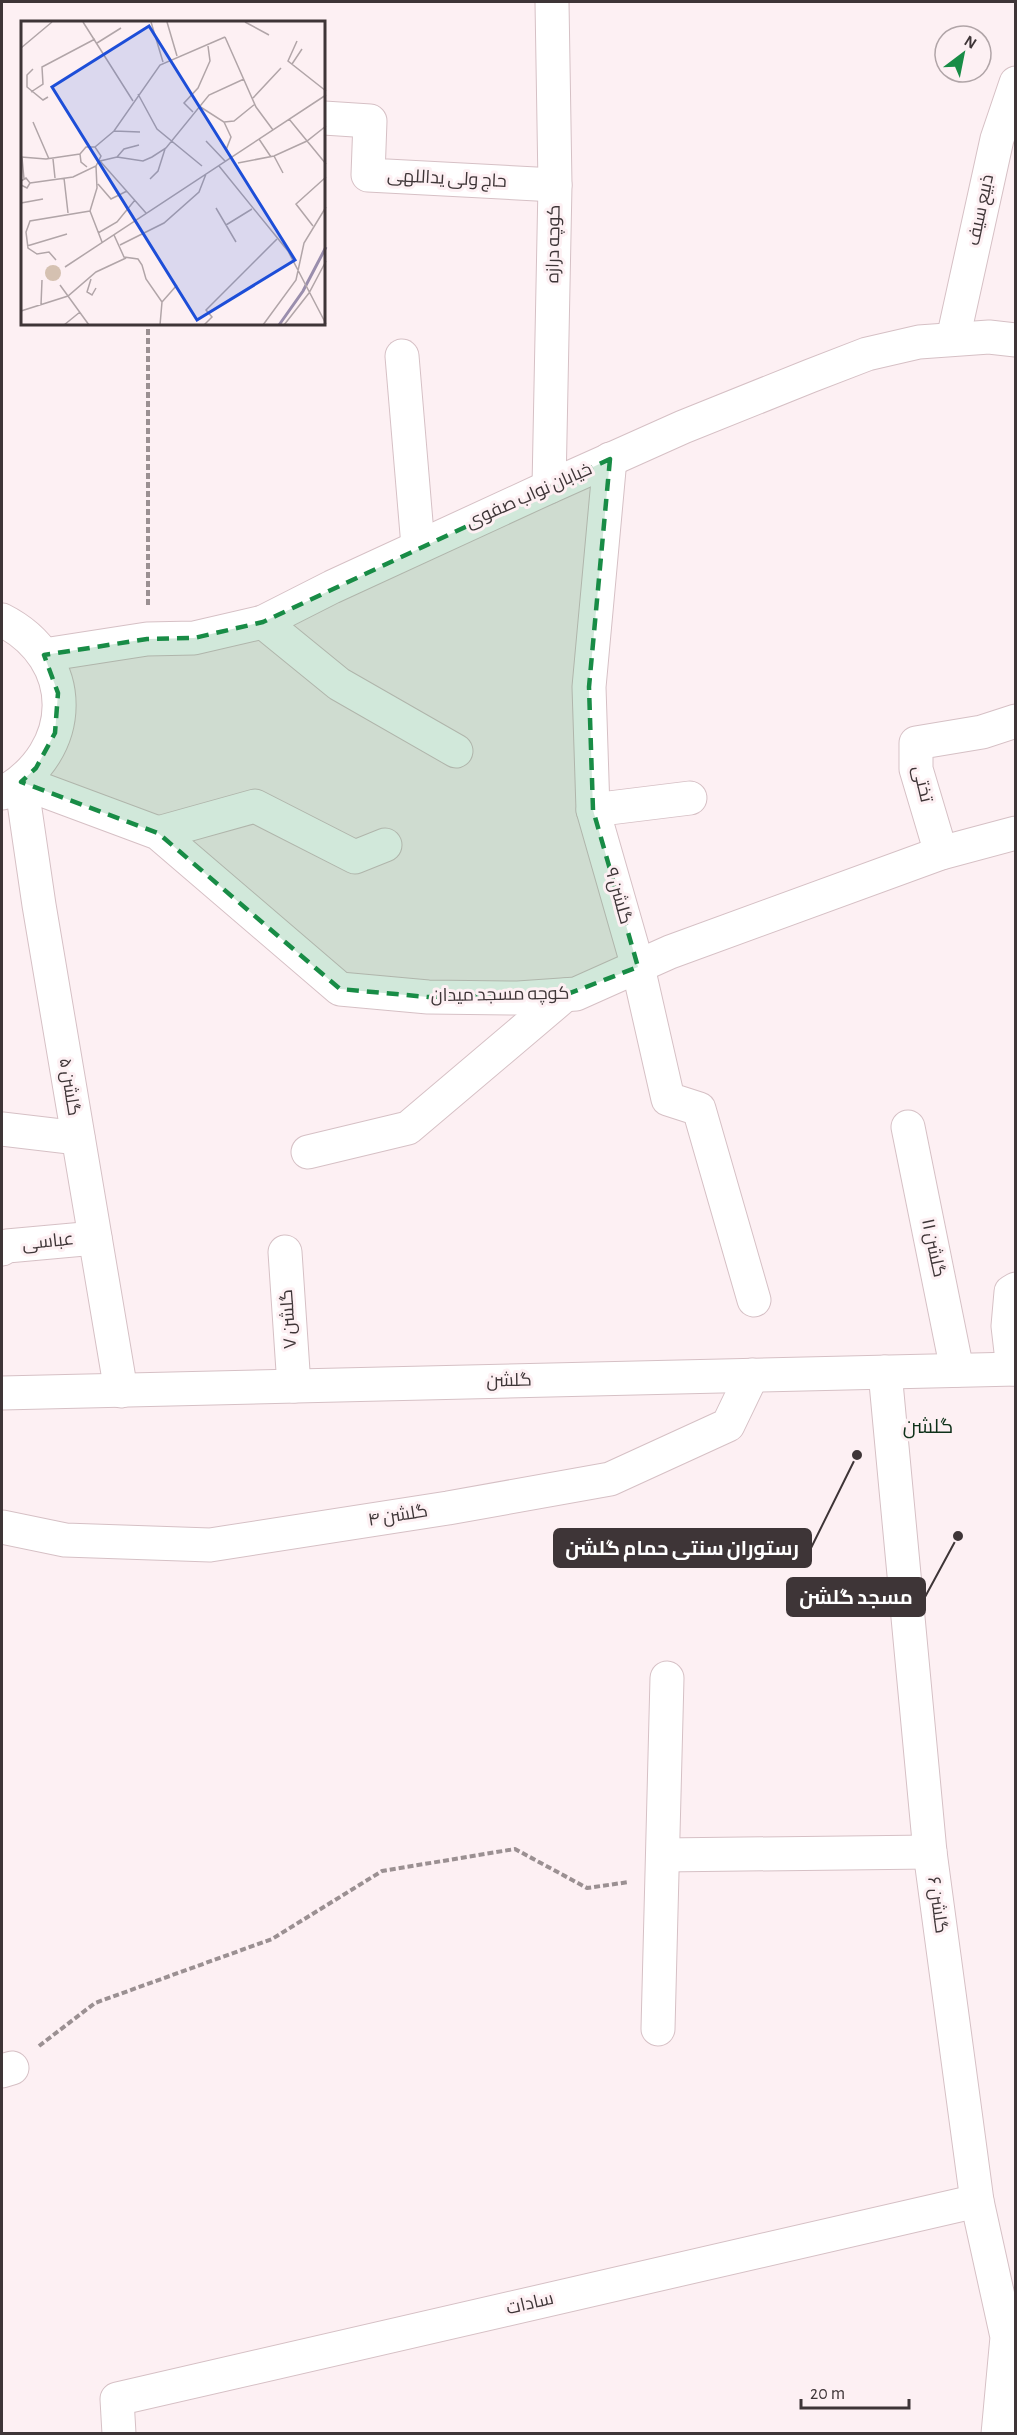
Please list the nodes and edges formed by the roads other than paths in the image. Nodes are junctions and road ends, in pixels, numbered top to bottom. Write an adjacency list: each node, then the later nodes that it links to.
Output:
1 (552, 2): 4 (street, کوچه درازه)
2 (1016, 83): 5 (street, ذبیع سیف)
3 (326, 118): 4 (street, حاج ولی یداللهی)
4 (555, 185): 9 (street, کوچه درازه)
5 (953, 339): 6 (street, خیابان نواب صفوی); 8 (street, خیابان نواب صفوی)
6 (1016, 340)
7 (402, 356): 10 (street)
8 (610, 459): 9 (street, خیابان نواب صفوی); 18 (street, گلشن ۹)
9 (549, 486): 10 (street, خیابان نواب صفوی)
10 (418, 546): 12 (street, خیابان نواب صفوی)
11 (2, 620): 13 (street)
12 (263, 622): 13 (street, خیابان نواب صفوی); 15 (street)
13 (44, 655): 16 (street)
14 (1016, 721): 22 (street, تختی)
15 (456, 751)
16 (11, 788): 19 (street, کوچه مسجد میدان); 27 (street, گلشن ۵)
17 (690, 798): 18 (street)
18 (593, 810): 23 (street, گلشن ۹)
19 (158, 833): 21 (street); 24 (street, کوچه مسجد میدان)
20 (1015, 837): 22 (street, کوچه مسجد میدان)
21 (385, 845)
22 (941, 853): 23 (street, کوچه مسجد میدان)
23 (638, 967): 24 (street, کوچه مسجد میدان); 33 (street, گلشن ۹)
24 (565, 995): 28 (street)
25 (908, 1126): 35 (street, گلشن ۱۱)
26 (2, 1130): 27 (street)
27 (78, 1138): 29 (street, گلشن ۵)
28 (308, 1152)
29 (94, 1238): 30 (street, عباسی); 39 (street, گلشن ۵)
30 (2, 1249)
31 (285, 1252): 38 (street, گلشن ۷)
32 (1016, 1289): 34 (street)
33 (754, 1300)
34 (1014, 1369): 35 (street, گلشن)
35 (957, 1370): 36 (street, گلشن)
36 (885, 1372): 37 (street, گلشن); 43 (street, گلشن ۶)
37 (752, 1375): 38 (street, گلشن); 41 (street, گلشن ۴)
38 (294, 1386): 39 (street, گلشن)
39 (121, 1390): 40 (street, گلشن)
40 (2, 1393)
41 (2, 1527)
42 (667, 1678): 44 (street)
43 (930, 1852): 44 (street); 46 (street, گلشن ۶)
44 (662, 1866): 45 (street)
45 (658, 2029)
46 (977, 2201): 47 (street, سادات); 48 (street, گلشن ۶)
47 (118, 2433)
48 (998, 2433)

